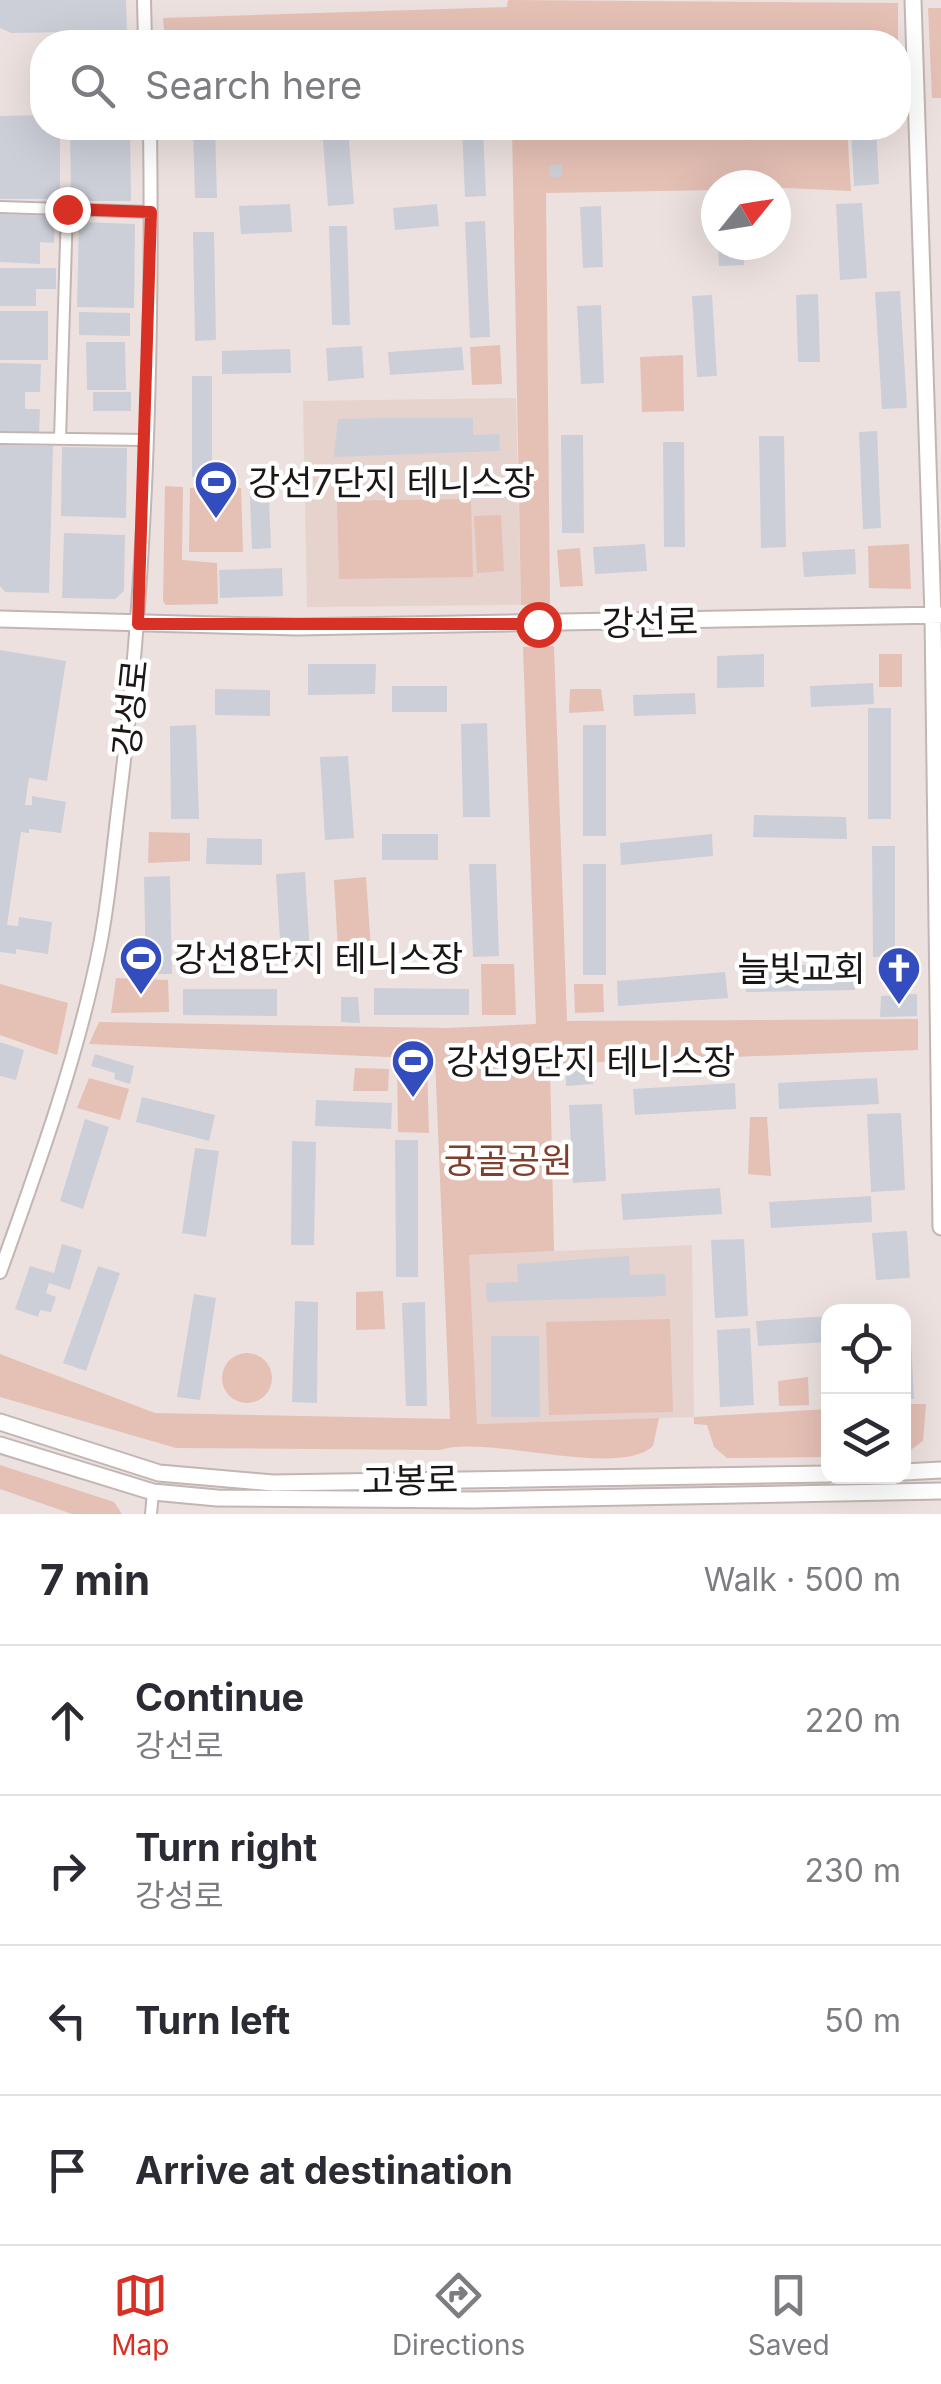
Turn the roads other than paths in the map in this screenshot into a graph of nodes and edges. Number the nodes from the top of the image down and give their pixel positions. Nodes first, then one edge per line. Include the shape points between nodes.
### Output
1 (144, 0) edge
2 (912, 0) edge
3 (145, 30) edge
4 (150, 140) edge
5 (0, 207) edge
6 (67, 209) junction
7 (151, 212) junction
8 (0, 438) edge
9 (60, 439) junction
10 (144, 440) junction
11 (937, 616) edge
12 (0, 619) edge
13 (138, 624) junction
14 (941, 1227) edge
15 (0, 1272) edge
16 (0, 1422) edge
17 (0, 1445) edge
18 (941, 1470) edge
19 (911, 1472) edge
20 (821, 1474) edge
21 (941, 1491) edge
22 (153, 1492) junction
23 (151, 1514) edge

1 - 3 street
2 - 11 main road
4 - 7 street, 강성로
5 - 6 street
6 - 7 street
6 - 9 street
7 - 10 street, 강성로
8 - 9 street
9 - 10 street
10 - 13 street, 강성로
11 - 13 main road, 강선로
11 - 14 main road
12 - 13 main road, 강선로
13 - 15 street, 강성로 via 100,944
16 - 20 main road, 고봉로 via 160,1473 255,1482
17 - 22 main road, 고봉로
18 - 19 main road
21 - 22 main road, 고봉로 via 473,1500 272,1500
22 - 23 street

